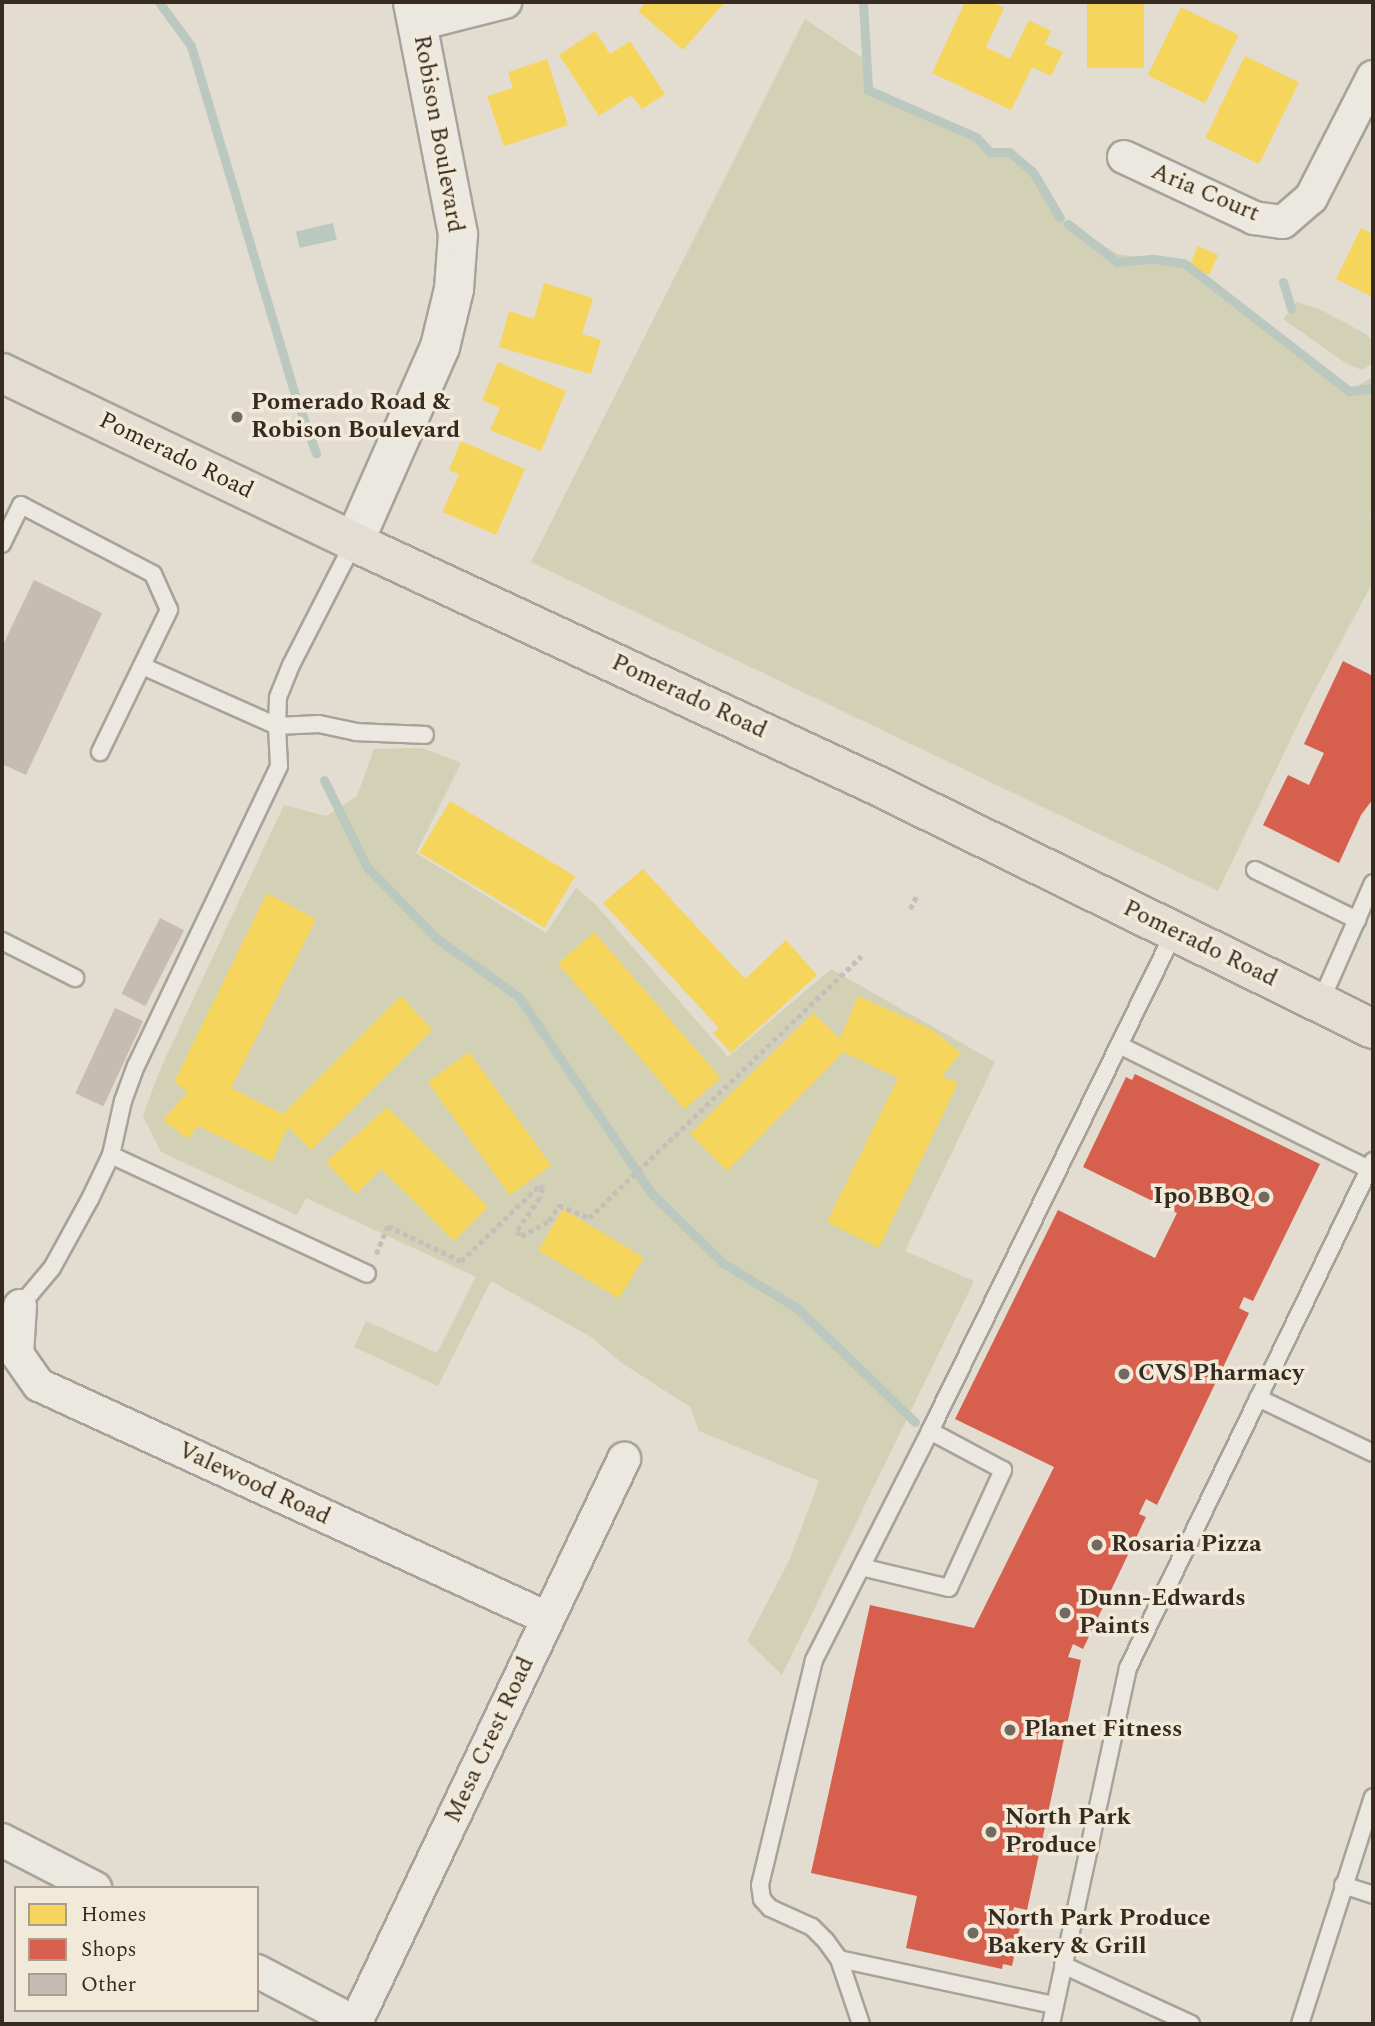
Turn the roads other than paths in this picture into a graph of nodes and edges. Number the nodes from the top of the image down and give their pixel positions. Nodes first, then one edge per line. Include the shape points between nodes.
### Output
1 (505, 2) edge
2 (416, 13) edge
3 (1373, 77) edge
4 (1124, 157) dead end
5 (2, 373) edge
6 (354, 542) junction
7 (2, 544) edge
8 (142, 666) junction
9 (277, 726) junction
10 (425, 735) dead end
11 (100, 752) dead end
12 (1255, 870) dead end
13 (1373, 883) edge
14 (1357, 920) junction
15 (1175, 931) junction
16 (2, 941) edge
17 (75, 978) dead end
18 (1320, 1003) junction
19 (1373, 1029) edge
20 (1121, 1046) junction
21 (111, 1155) junction
22 (1371, 1165) edge
23 (367, 1274) road end
24 (20, 1306) joint
25 (1258, 1398) junction
26 (930, 1431) junction
27 (1373, 1453) edge
28 (624, 1459) dead end
29 (862, 1567) junction
30 (547, 1618) junction
31 (1373, 1797) edge
32 (2, 1840) edge
33 (1343, 1885) junction
34 (92, 1886) edge
35 (1373, 1895) edge
36 (839, 1959) junction
37 (1063, 1965) junction
38 (259, 1972) edge
39 (1054, 2006) junction
40 (357, 2023) edge
41 (861, 2024) edge
42 (1051, 2024) edge
43 (1191, 2024) edge
44 (1300, 2024) edge

1 - 2 street
2 - 6 street, Robison Boulevard via 458,234 454,289 440,347
3 - 4 street, Aria Court via 1311,198 1283,222 1254,218
5 - 6 main road, Pomerado Road
6 - 9 lane via 291,665 278,698
6 - 15 main road, Pomerado Road via 889,791
7 - 8 lane via 21,505 153,574 169,610
8 - 9 lane
8 - 11 lane
9 - 10 lane via 319,724 356,732
9 - 21 lane via 279,766 136,1066
12 - 14 lane
13 - 14 lane
14 - 18 lane
15 - 18 main road, Pomerado Road
15 - 20 lane
16 - 17 lane
18 - 19 main road, Pomerado Road
20 - 22 lane
20 - 26 lane
21 - 23 lane
21 - 24 lane via 52,1268
22 - 25 lane
24 - 30 street, Valewood Road via 17,1354 39,1385
25 - 27 lane
25 - 37 lane via 1128,1668
26 - 29 lane
26 - 29 lane via 1003,1470 948,1588
28 - 30 street, Mesa Crest Road
29 - 36 lane via 814,1660 760,1885 762,1899 770,1908 811,1927
30 - 40 street, Mesa Crest Road
31 - 33 lane
32 - 34 street
33 - 35 lane
33 - 44 lane
36 - 39 lane
36 - 41 lane
37 - 39 lane
37 - 43 lane
38 - 40 street
39 - 42 lane

